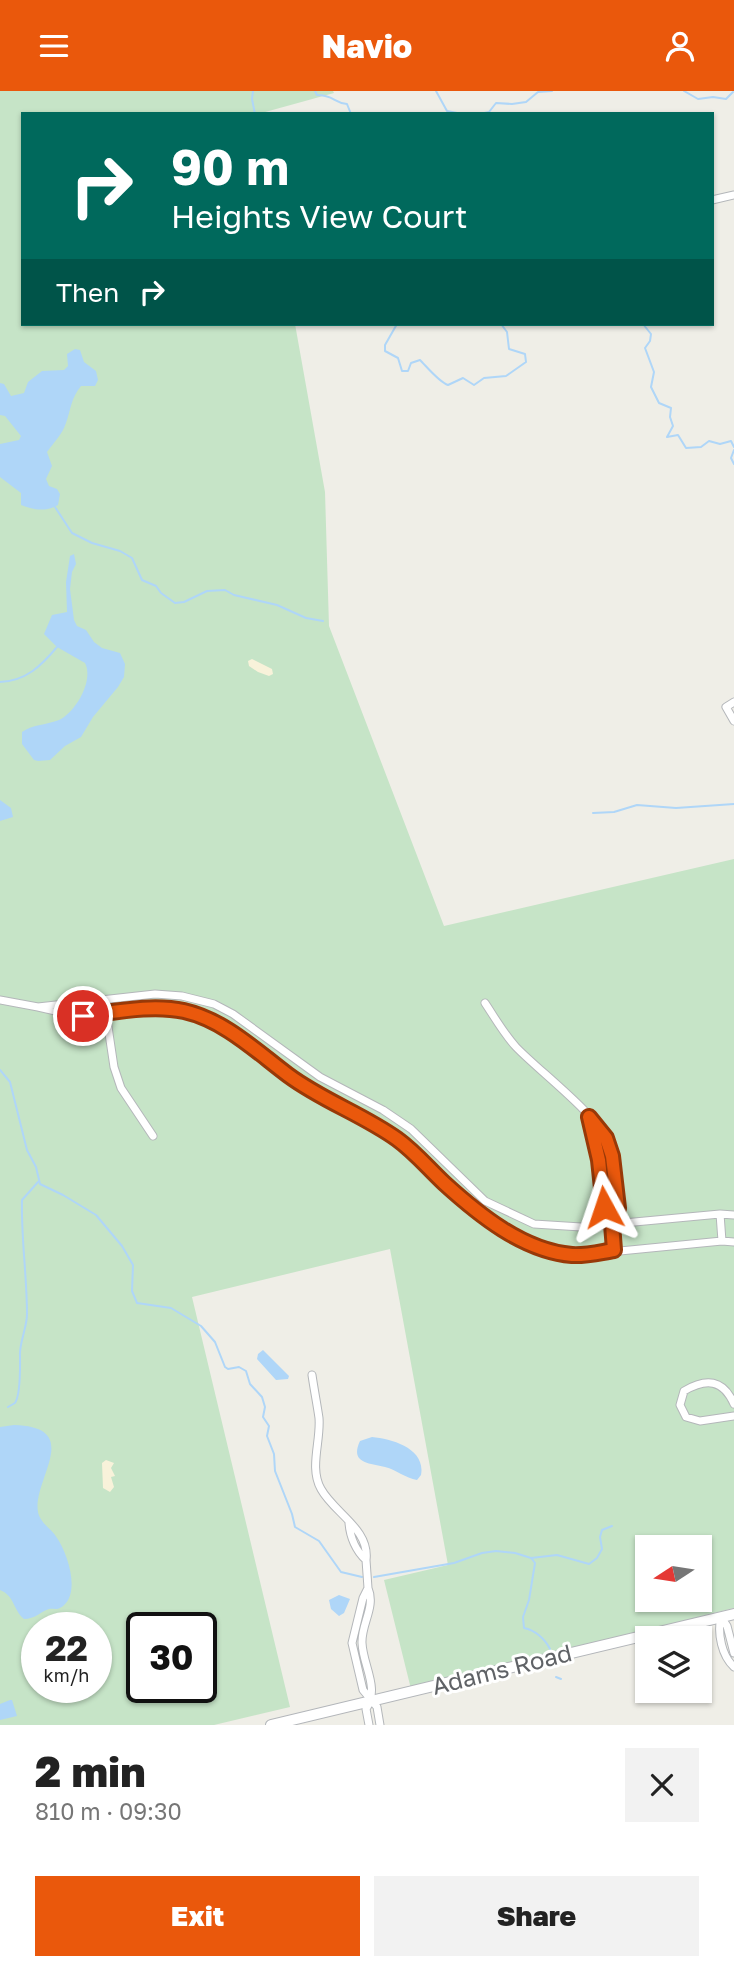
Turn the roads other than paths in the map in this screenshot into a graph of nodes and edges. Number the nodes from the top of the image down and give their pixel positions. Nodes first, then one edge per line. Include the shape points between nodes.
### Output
1 (734, 195) edge
2 (714, 199) edge
3 (734, 702) edge
4 (734, 721) edge
5 (0, 1000) edge
6 (104, 1000) junction
7 (206, 1002) junction
8 (485, 1003) dead end
9 (38, 1007) junction
10 (106, 1013) junction
11 (202, 1017) junction
12 (290, 1055) junction
13 (280, 1069) junction
14 (589, 1117) junction
15 (153, 1136) dead end
16 (419, 1137) junction
17 (411, 1149) junction
18 (720, 1214) junction
19 (734, 1215) edge
20 (518, 1218) junction
21 (612, 1224) junction
22 (512, 1233) junction
23 (722, 1241) junction
24 (734, 1242) edge
25 (614, 1250) junction
26 (312, 1375) dead end
27 (734, 1404) edge
28 (734, 1416) edge
29 (368, 1588) junction
30 (734, 1614) edge
31 (721, 1618) junction
32 (353, 1637) junction
33 (363, 1637) junction
34 (734, 1653) edge
35 (734, 1668) edge
36 (371, 1701) junction
37 (271, 1725) edge
38 (369, 1725) edge
39 (380, 1725) edge

1 - 2 street
3 - 4 street via 726,707
5 - 9 street
6 - 7 street via 164,994
6 - 9 street
6 - 10 street
7 - 11 street
7 - 12 street via 233,1014
8 - 14 street via 514,1045
9 - 10 street via 70,1016
10 - 11 street via 166,1009
10 - 15 street via 121,1088
11 - 13 street
12 - 13 street
12 - 16 street
13 - 17 street
14 - 21 street via 605,1213
14 - 21 street via 611,1150 618,1208
16 - 17 street
16 - 20 street via 485,1201
17 - 22 street via 478,1213
18 - 19 street
18 - 21 street
18 - 23 street
20 - 21 street via 556,1227
20 - 22 street
21 - 25 street
22 - 25 street via 561,1253
23 - 24 street
23 - 25 street
26 - 29 street via 319,1419 319,1486 349,1523 359,1554 366,1560
27 - 28 street via 718,1383 699,1382 684,1391 680,1405 686,1416 700,1422
29 - 32 street
29 - 33 street via 372,1598
30 - 31 main road, Adams Road
31 - 34 street
31 - 35 street via 720,1638
31 - 36 main road, Adams Road
32 - 33 street
32 - 36 street via 363,1690
33 - 36 street
36 - 37 main road, Adams Road
36 - 38 street via 366,1709
36 - 39 street via 377,1707

